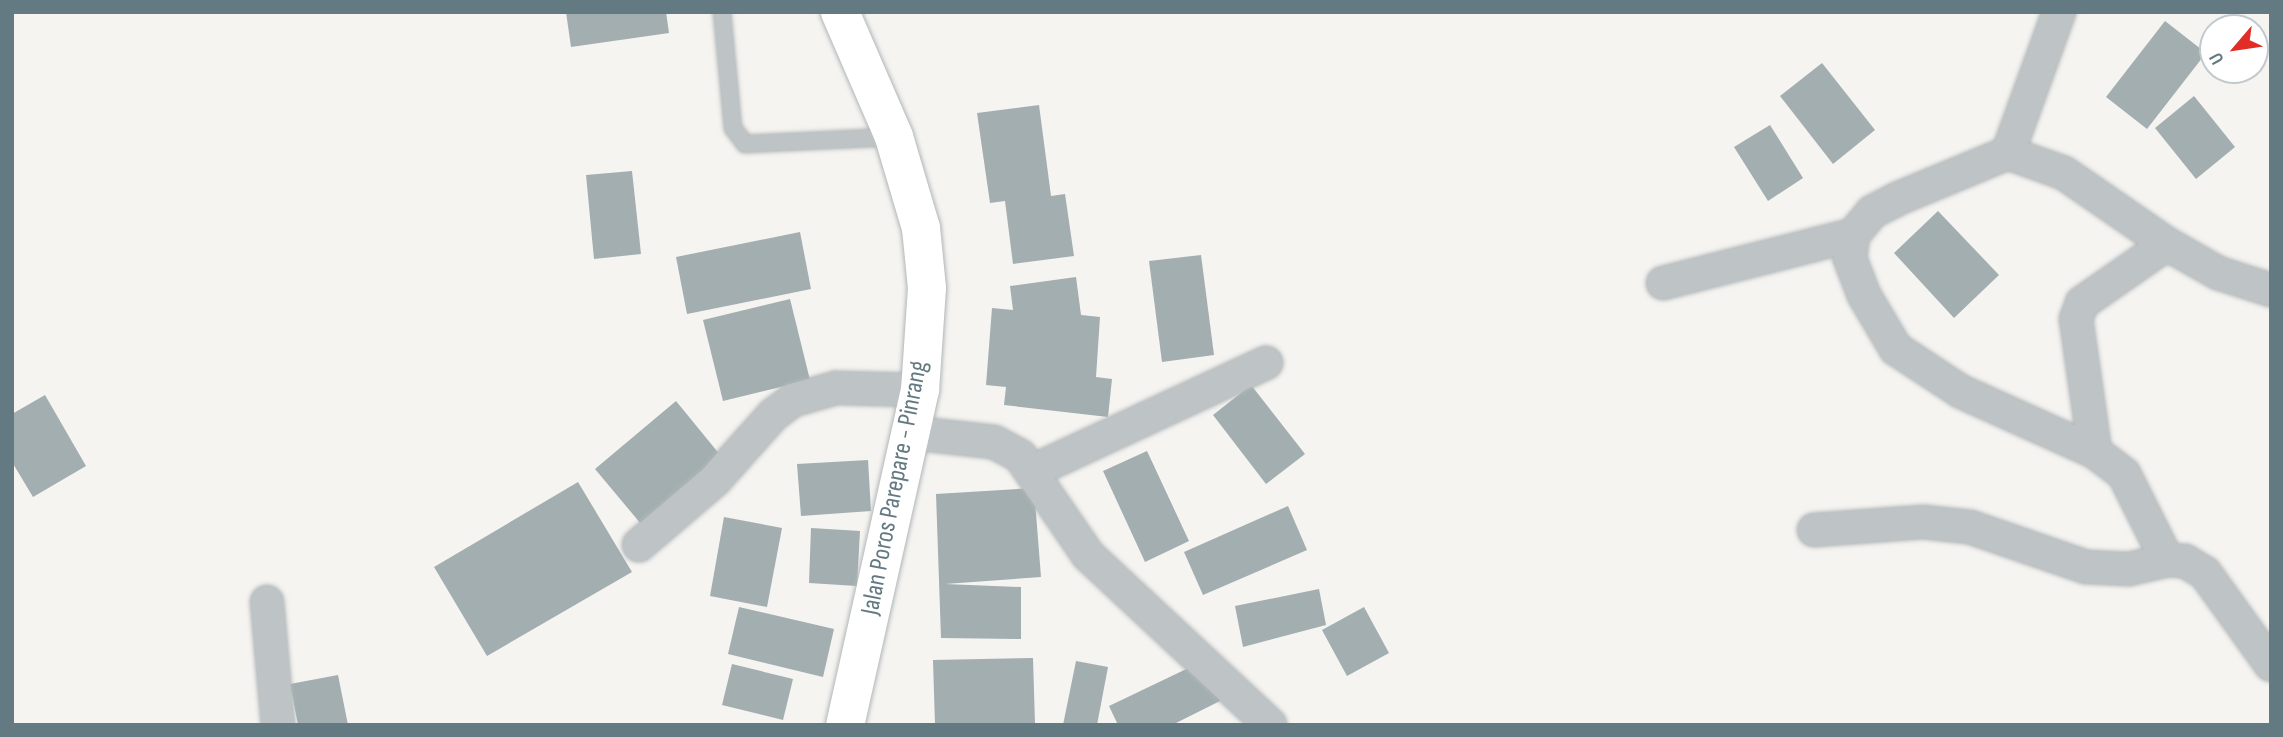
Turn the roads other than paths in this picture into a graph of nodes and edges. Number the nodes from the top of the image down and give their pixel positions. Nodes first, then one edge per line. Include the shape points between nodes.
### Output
1 (722, 12) edge
2 (841, 12) edge
3 (2059, 12) edge
4 (894, 138) junction
5 (2008, 153) junction
6 (1853, 235) junction
7 (2166, 244) junction
8 (1663, 283) dead end
9 (2271, 290) edge
10 (1266, 363) dead end
11 (920, 390) junction
12 (912, 433) junction
13 (2095, 452) junction
14 (1033, 471) junction
15 (1814, 530) dead end
16 (639, 545) dead end
17 (2167, 560) junction
18 (267, 602) dead end
19 (2271, 664) edge
20 (278, 725) edge
21 (845, 725) edge
22 (1270, 725) edge

1 - 4 lane via 733,128 745,145
2 - 4 highway, Jalan Poros Parepare - Pinrang
3 - 5 street
4 - 11 highway, Jalan Poros Parepare - Pinrang via 921,228 926,276
5 - 6 street via 1872,212
5 - 7 street via 2064,173
6 - 8 street
6 - 13 street via 1850,258 1864,295 1895,349 1960,391
7 - 9 street via 2218,273
7 - 13 street via 2082,303 2076,319
10 - 14 street
11 - 12 highway, Jalan Poros Parepare - Pinrang
11 - 16 street via 836,388 793,400 773,415 735,461
12 - 14 street via 994,442 1020,456
12 - 21 highway, Jalan Poros Parepare - Pinrang
13 - 17 street via 2124,474
14 - 22 street via 1088,555
15 - 17 street via 1923,522 1970,527 2086,567 2129,569
17 - 19 street via 2185,561 2205,573
18 - 20 street

